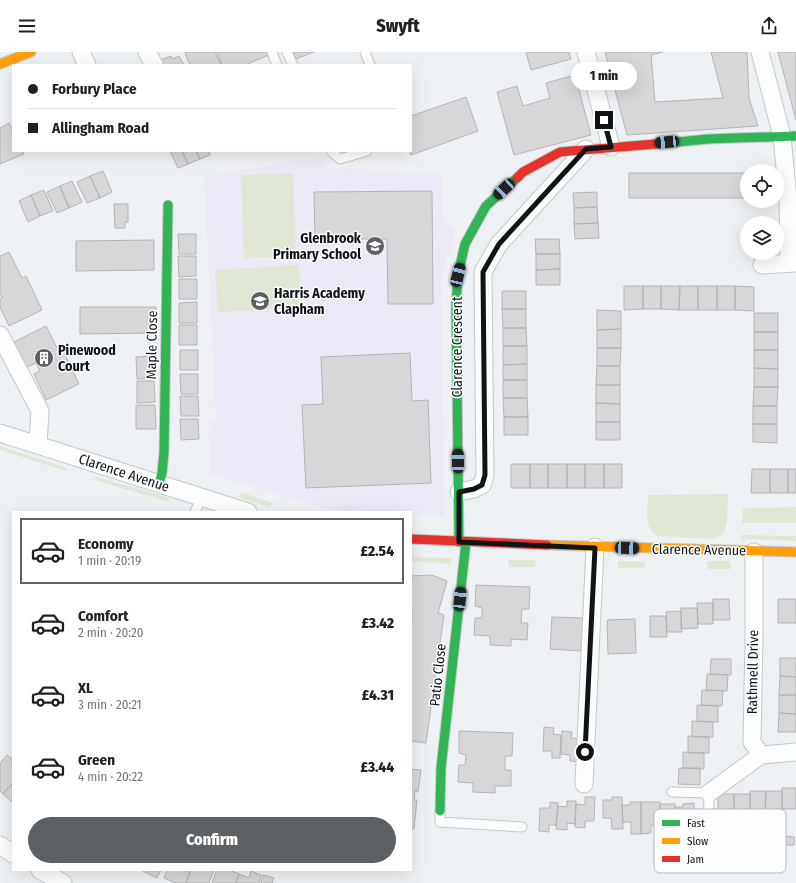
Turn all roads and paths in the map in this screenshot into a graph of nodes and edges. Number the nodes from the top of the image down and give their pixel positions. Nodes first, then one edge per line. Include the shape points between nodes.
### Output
1 (29, 52) edge
2 (81, 52) edge
3 (147, 52) edge
4 (272, 52) edge
5 (287, 52) edge
6 (365, 52) edge
7 (586, 52) edge
8 (760, 52) edge
9 (0, 64) edge
10 (87, 64) edge
11 (153, 64) edge
12 (277, 64) edge
13 (293, 64) edge
14 (370, 64) edge
15 (789, 136) edge
16 (611, 147) junction
17 (586, 149) junction
18 (333, 152) edge
19 (364, 152) edge
20 (168, 205) dead end
21 (792, 263) edge
22 (762, 265) dead end
23 (0, 335) edge
24 (0, 433) edge
25 (38, 445) junction
26 (159, 484) junction
27 (459, 492) junction
28 (198, 505) edge
29 (241, 511) edge
30 (412, 539) edge
31 (462, 542) junction
32 (595, 548) junction
33 (754, 552) junction
34 (796, 552) edge
35 (796, 752) edge
36 (761, 755) junction
37 (584, 784) dead end
38 (672, 792) dead end
39 (709, 793) junction
40 (709, 809) edge
41 (440, 811) joint
42 (522, 827) dead end
43 (0, 845) edge
44 (12, 853) edge
45 (42, 871) edge
46 (64, 883) edge

1 - 9 street
2 - 10 street
3 - 11 street
4 - 12 lane
5 - 13 lane
6 - 14 lane
7 - 16 street
8 - 15 street
15 - 16 street, Clarence Crescent via 708,139
15 - 21 street via 788,199
16 - 17 street, Clarence Crescent
17 - 27 street, Clarence Crescent via 499,244 483,272 485,475 482,485
17 - 27 street, Clarence Crescent via 560,152 523,172 486,206 465,244 458,275 456,305
18 - 19 lane via 340,159
20 - 26 street, Maple Close via 164,453
21 - 22 street
23 - 25 street via 40,411
24 - 25 street, Clarence Avenue
25 - 26 street, Clarence Avenue
26 - 28 street, Clarence Avenue
27 - 31 street, Clarence Crescent
28 - 29 street, Clarence Avenue
30 - 31 street, Clarence Avenue
31 - 32 street, Clarence Avenue
31 - 41 street, Patio Close via 441,768
32 - 33 street, Clarence Avenue
32 - 37 street
33 - 34 street, Clarence Avenue
33 - 36 street, Rathmell Drive via 752,742
35 - 36 street
36 - 39 street
38 - 39 lane
39 - 40 lane
41 - 42 lane via 440,822
43 - 44 street
45 - 46 street

